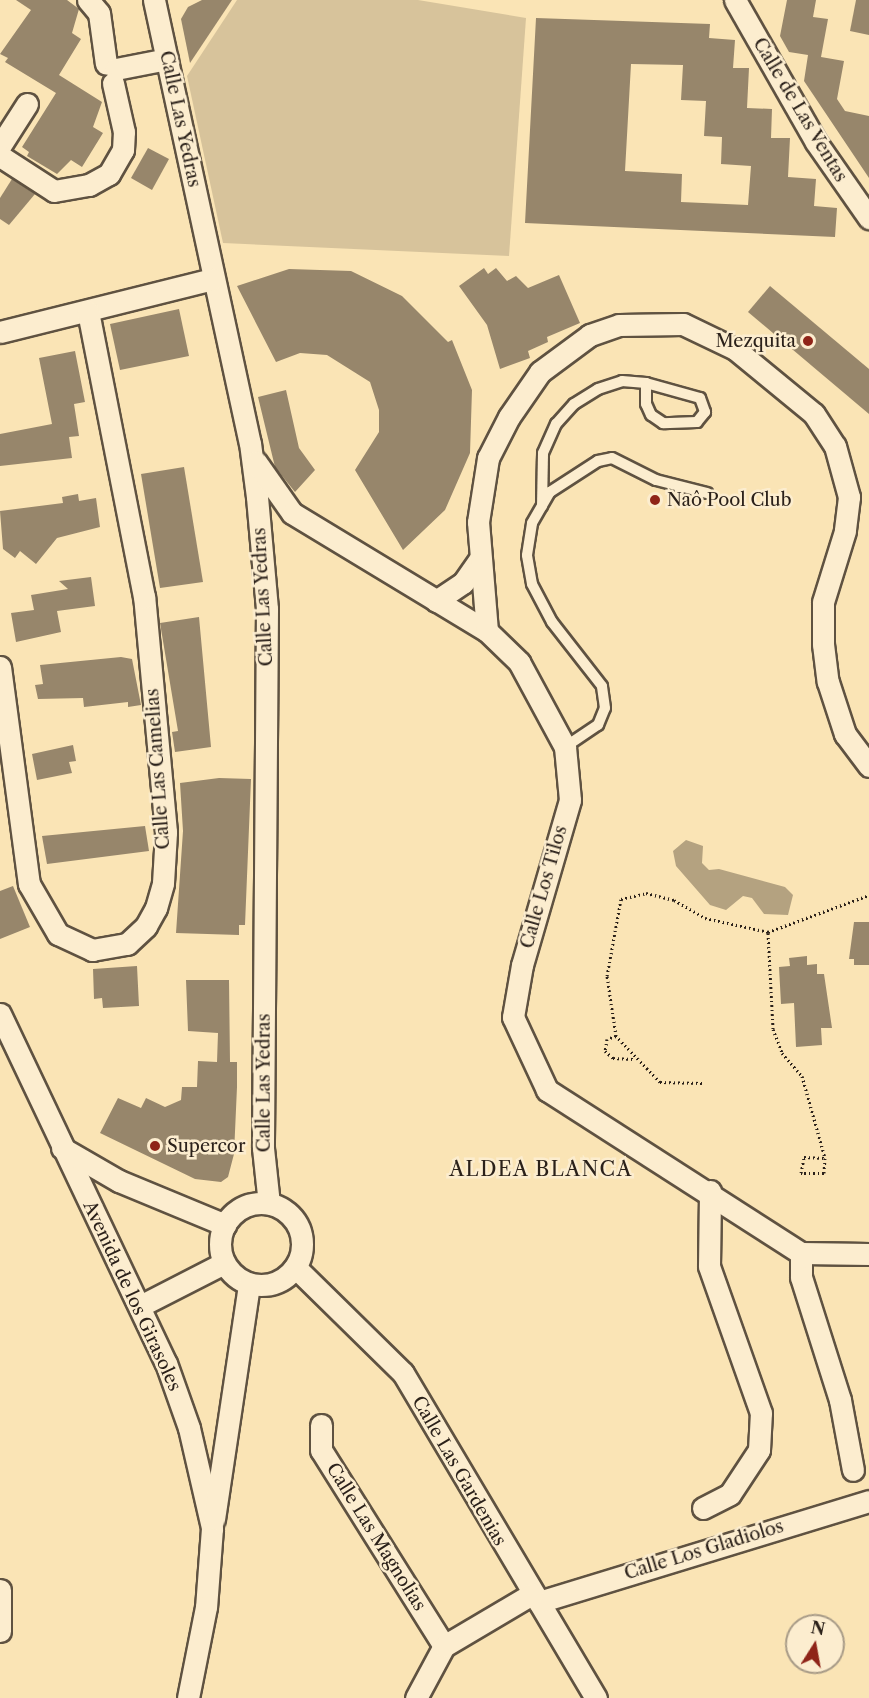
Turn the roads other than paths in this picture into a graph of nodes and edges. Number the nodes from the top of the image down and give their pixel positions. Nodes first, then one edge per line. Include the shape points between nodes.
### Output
1 (88, 0) edge
2 (154, 0) edge
3 (735, 0) edge
4 (167, 59) junction
5 (111, 72) junction
6 (27, 104) dead end
7 (0, 146) edge
8 (0, 156) edge
9 (869, 218) edge
10 (213, 279) junction
11 (88, 311) junction
12 (0, 332) edge
13 (646, 383) junction
14 (251, 454) junction
15 (707, 493) dead end
16 (542, 506) junction
17 (292, 513) junction
18 (261, 550) junction
19 (480, 560) junction
20 (436, 601) junction
21 (487, 631) junction
22 (0, 667) edge
23 (565, 747) junction
24 (869, 766) edge
25 (0, 1014) edge
26 (62, 1148) junction
27 (710, 1191) junction
28 (269, 1204) junction
29 (225, 1225) junction
30 (801, 1253) junction
31 (869, 1254) edge
32 (224, 1263) junction
33 (295, 1267) junction
34 (249, 1284) junction
35 (140, 1306) junction
36 (321, 1425) dead end
37 (853, 1470) dead end
38 (869, 1501) edge
39 (703, 1508) dead end
40 (212, 1528) junction
41 (0, 1590) edge
42 (535, 1598) junction
43 (0, 1631) edge
44 (444, 1646) junction
45 (188, 1698) edge
46 (416, 1698) edge
47 (596, 1698) edge

1 - 5 street via 99,13
2 - 4 street, Calle Las Yedras
3 - 9 street, Calle de Las Ventas via 816,142
4 - 5 street
4 - 10 street, Calle Las Yedras
5 - 8 street via 124,132 123,150 109,174 89,185 54,191
6 - 7 street
10 - 11 street
10 - 14 street, Calle Las Yedras
11 - 12 street
11 - 22 street, Calle Las Camelias via 144,597 166,832 164,883 156,908 146,926 127,944 92,950 58,934 29,884
13 - 13 lane via 646,404 651,415 663,423 697,422 705,412 700,398
13 - 16 lane via 622,381 598,390 574,404 556,424 543,453
14 - 17 street, Calle Los Tilos
14 - 18 street, Calle Las Yedras
15 - 16 lane via 656,480 612,458 598,462 550,492
16 - 23 lane via 532,522 527,555 532,584 552,622 602,686 605,708 598,725
17 - 18 street via 274,524
17 - 20 street, Calle Los Tilos
18 - 28 street, Calle Las Yedras via 267,609 263,1148
19 - 20 street via 463,584
19 - 21 street
19 - 24 street via 478,522 488,458 540,372 590,335 619,324 683,324 713,336 813,414 845,471 849,497 845,531 824,602 822,644 828,682 845,734
20 - 21 street, Calle Los Tilos
21 - 23 street, Calle Los Tilos via 519,662
23 - 27 street, Calle Los Tilos via 570,800 522,964 513,1017 548,1090
25 - 26 street, Avenida de los Girasoles
26 - 29 street via 119,1181
26 - 35 street, Avenida de los Girasoles
27 - 30 street, Calle Los Tilos
27 - 39 street via 709,1266 761,1413 759,1450 730,1494
28 - 29 street via 244,1207
28 - 33 street via 295,1222 302,1252
29 - 32 street via 221,1237
30 - 31 street
30 - 37 street via 801,1277 840,1400
32 - 34 street
32 - 35 street
33 - 34 street via 283,1279
33 - 42 street, Calle Las Gardenias via 403,1373
34 - 40 street
35 - 40 street, Avenida de los Girasoles via 189,1428
36 - 44 street, Calle Las Magnolias via 321,1450
38 - 42 street, Calle Los Gladiolos
40 - 45 street, Avenida de los Girasoles via 206,1607
41 - 43 street
42 - 44 street, Calle Los Gladiolos
42 - 47 street, Calle Las Gardenias
44 - 46 street

